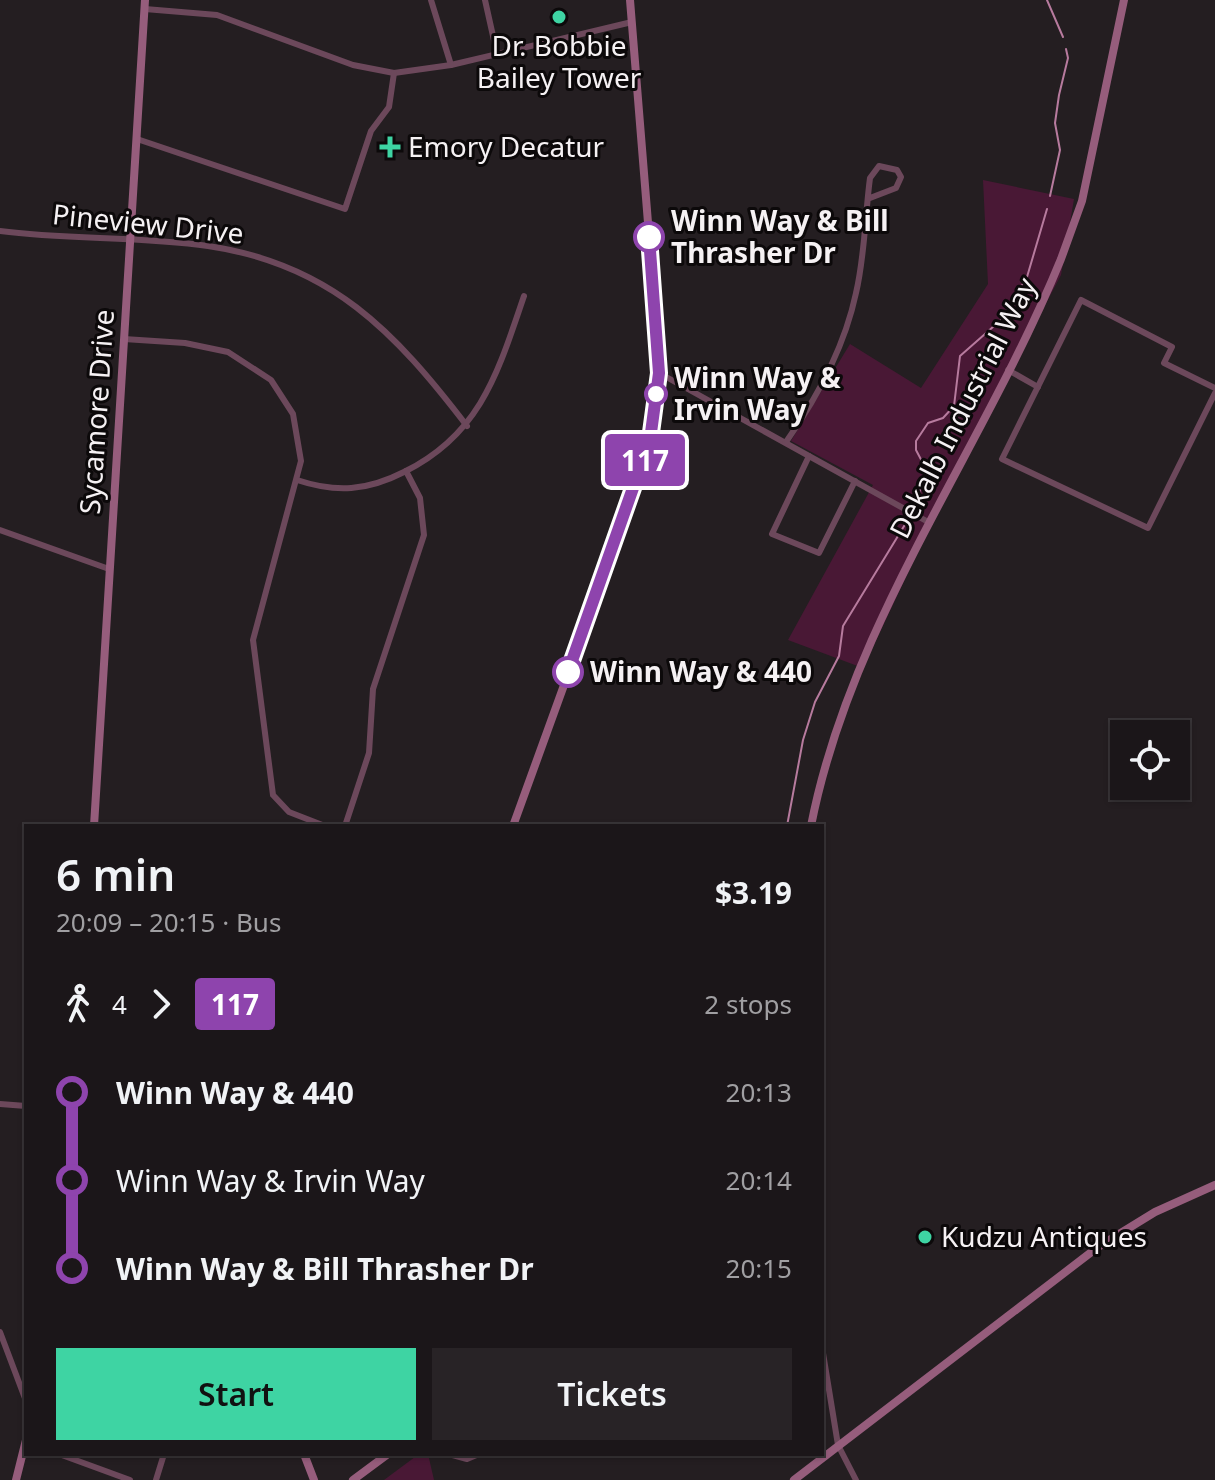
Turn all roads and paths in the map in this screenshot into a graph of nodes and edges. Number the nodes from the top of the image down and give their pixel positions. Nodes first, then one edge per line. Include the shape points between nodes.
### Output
1 (431, 0) edge
2 (485, 0) edge
3 (630, 0) edge
4 (1124, 0) edge
5 (145, 4) edge
6 (632, 22) junction
7 (497, 54) junction
8 (451, 65) junction
9 (394, 73) junction
10 (137, 139) junction
11 (870, 198) junction
12 (0, 231) edge
13 (130, 240) junction
14 (524, 296) dead end
15 (124, 339) junction
16 (1008, 370) junction
17 (659, 373) junction
18 (1038, 387) junction
19 (1215, 391) edge
20 (467, 426) junction
21 (786, 442) junction
22 (809, 456) junction
23 (406, 471) junction
24 (297, 480) junction
25 (855, 481) junction
26 (930, 523) junction
27 (0, 530) edge
28 (109, 569) junction
29 (94, 824) edge
30 (320, 824) edge
31 (346, 824) edge
32 (514, 824) edge
33 (811, 824) edge
34 (0, 1104) edge
35 (24, 1106) edge
36 (1215, 1185) edge
37 (0, 1332) edge
38 (824, 1359) edge
39 (24, 1396) edge
40 (838, 1445) junction
41 (24, 1450) edge
42 (64, 1456) edge
43 (163, 1456) edge
44 (305, 1456) edge
45 (385, 1456) edge
46 (16, 1480) edge
47 (130, 1480) edge
48 (156, 1480) edge
49 (314, 1480) edge
50 (353, 1480) edge
51 (794, 1480) edge
52 (856, 1480) edge

1 - 8 street
2 - 7 street
3 - 6 street
4 - 16 street, Dekalb Industrial Way via 1082,201
5 - 9 street via 217,15 353,65
5 - 10 street, Sycamore Drive
6 - 7 street
6 - 17 street
7 - 8 street
8 - 9 street
9 - 10 street via 389,107 371,131 345,209
10 - 13 street, Sycamore Drive
11 - 11 street via 896,188 901,177 897,170 889,165 873,170
11 - 21 street via 856,294 840,345
12 - 13 street, Pineview Drive
13 - 15 street, Sycamore Drive
13 - 20 street, Pineview Drive via 208,246 256,257 335,292 404,347
14 - 20 street via 495,378
15 - 24 street via 216,348 256,367 293,414 300,444
15 - 28 street, Sycamore Drive
16 - 18 street
16 - 26 street, Dekalb Industrial Way
17 - 21 street
17 - 32 street via 643,467
18 - 19 street via 1081,300 1172,347 1164,363
18 - 19 street via 1002,459 1148,528
20 - 23 street via 431,458
21 - 22 street
22 - 25 street
22 - 25 street via 772,534 819,553
23 - 24 street via 357,489
23 - 31 street via 420,498 424,535 373,689 369,753
24 - 30 street via 253,640 273,795 289,812
25 - 26 street
26 - 33 street, Dekalb Industrial Way via 850,693 825,761
27 - 28 street
28 - 29 street, Sycamore Drive
34 - 35 street
36 - 40 street via 1155,1212 1098,1247
37 - 39 street
38 - 40 street
40 - 51 street
40 - 52 street
41 - 46 street
42 - 47 street
43 - 48 street
44 - 49 street
45 - 50 street

